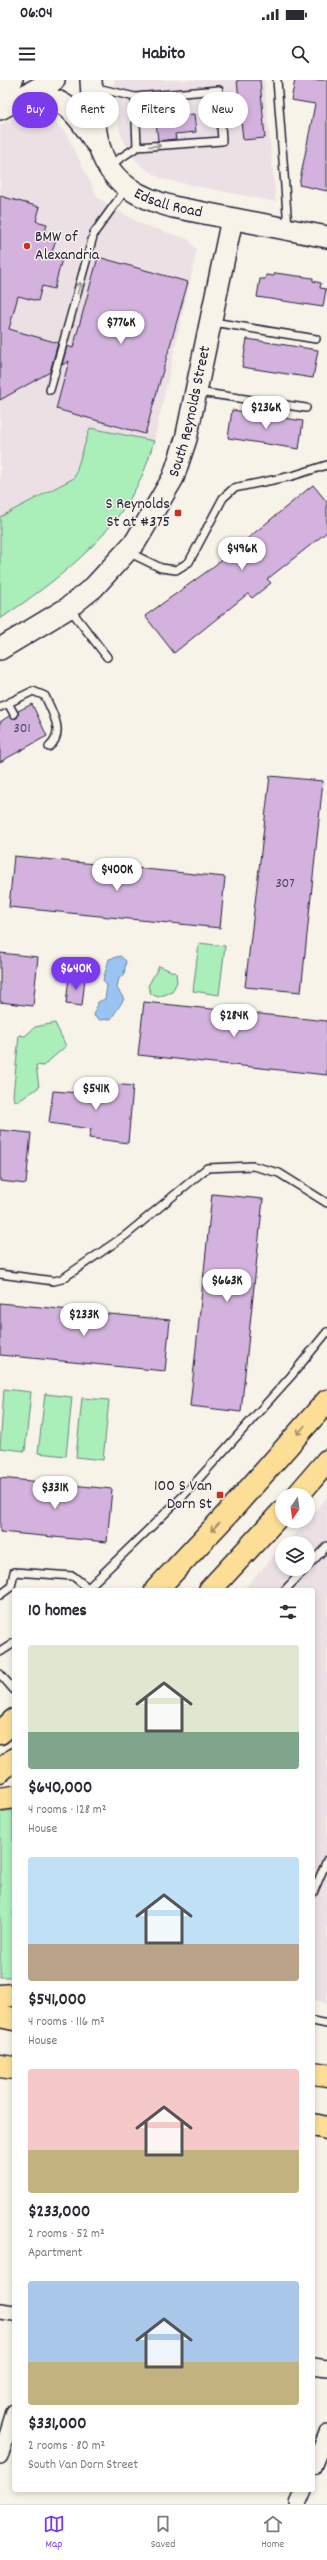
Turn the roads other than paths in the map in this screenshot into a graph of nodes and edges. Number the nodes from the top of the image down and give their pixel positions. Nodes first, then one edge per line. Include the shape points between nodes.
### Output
1 (54, 80) edge
2 (277, 80) edge
3 (91, 83) edge
4 (0, 87) edge
5 (190, 92) edge
6 (127, 94) edge
7 (10, 96) edge
8 (136, 128) edge
9 (137, 147) junction
10 (104, 157) junction
11 (127, 188) junction
12 (232, 219) junction
13 (288, 230) junction
14 (327, 237) edge
15 (211, 322) junction
16 (316, 339) dead end
17 (50, 390) dead end
18 (196, 391) junction
19 (306, 408) dead end
20 (327, 464) edge
21 (127, 551) junction
22 (68, 608) junction
23 (0, 649) edge
24 (107, 657) dead end
25 (8, 703) junction
26 (0, 707) edge
27 (14, 714) dead end
28 (49, 746) dead end
29 (327, 1203) edge
30 (0, 1274) edge
31 (327, 1332) edge
32 (327, 1400) edge
33 (327, 1461) edge
34 (304, 1488) edge
35 (275, 1520) edge
36 (327, 1546) edge
37 (315, 1559) edge
38 (298, 1576) edge
39 (86, 1588) edge
40 (88, 1588) edge
41 (158, 1588) edge
42 (212, 1588) edge
43 (287, 1588) edge
44 (0, 1595) edge
45 (12, 1644) edge
46 (0, 1652) edge
47 (0, 1674) edge
48 (12, 1688) edge
49 (12, 1761) edge
50 (0, 1771) edge
51 (12, 1797) edge
52 (0, 1799) edge
53 (327, 1860) edge
54 (315, 1888) edge
55 (0, 1996) edge
56 (12, 1996) edge
57 (0, 2016) edge
58 (12, 2019) edge
59 (315, 2021) edge
60 (327, 2024) edge
61 (315, 2073) edge
62 (327, 2076) edge
63 (315, 2125) edge
64 (327, 2128) edge
65 (0, 2311) edge
66 (12, 2313) edge
67 (315, 2366) edge
68 (327, 2368) edge
69 (12, 2418) edge
70 (327, 2433) edge
71 (0, 2457) edge
72 (315, 2462) edge
73 (303, 2492) edge
74 (298, 2504) edge

1 - 7 street
2 - 13 lane
3 - 6 lane
3 - 10 street, Edsall Road via 95,136
4 - 7 street
9 -> 5 lane via 222,141 219,90
7 - 10 street via 37,96 58,101 75,113
8 - 9 lane
9 - 10 lane
10 - 11 street, Edsall Road
11 - 12 street, Edsall Road via 153,202
17 -> 11 lane via 94,233
12 - 13 street, Edsall Road
12 - 15 street, South Reynolds Street
13 - 14 street, Edsall Road
15 - 16 lane
15 - 18 street, South Reynolds Street
18 - 19 lane
18 - 21 street, South Reynolds Street via 186,439 173,478 150,520
20 - 21 lane via 292,476 234,488 223,498 189,562 176,570 161,568
21 - 22 street, South Reynolds Street via 94,587
22 - 23 street, South Reynolds Street
22 - 24 lane
25 - 26 lane
25 - 27 lane
25 - 28 lane via 33,691 45,696 57,723 58,733
29 - 30 lane via 278,1173 253,1166 207,1168 126,1235 62,1279 54,1281
31 - 40 lane via 186,1494
32 -> 41 main road via 231,1510
33 - 34 main road
35 - 42 main road
36 - 37 lane
38 - 43 lane
39 - 44 lane via 73,1576 14,1572 11,1587
45 - 46 lane
47 - 48 lane
49 - 50 main road
51 - 52 main road
53 - 54 lane
55 - 56 main road
57 - 58 main road
59 - 60 lane
61 - 62 main road
63 - 64 main road
65 - 66 street
67 - 68 street
69 - 71 street
70 - 72 street
73 - 74 street

